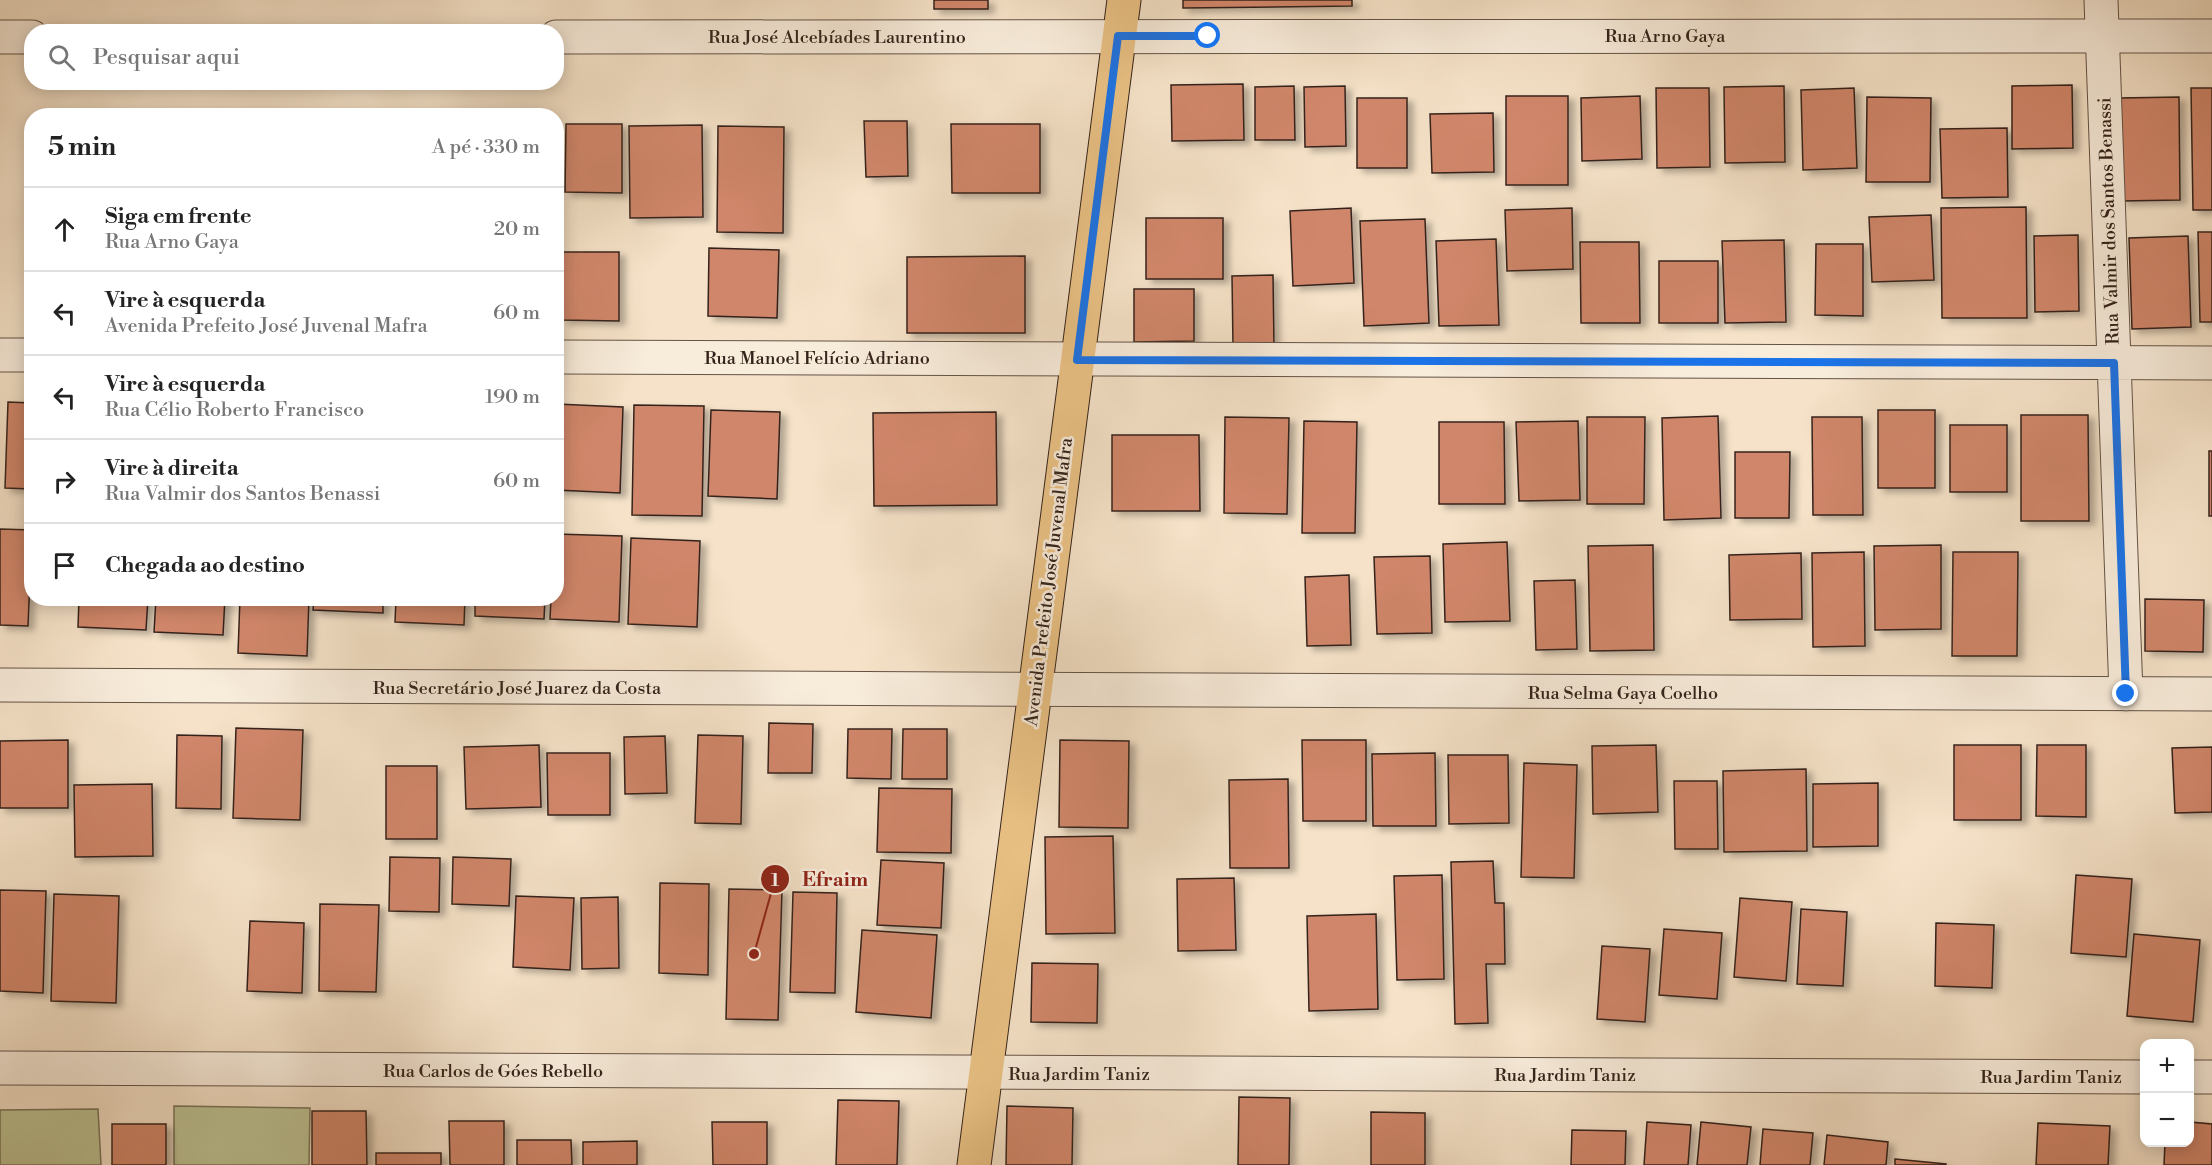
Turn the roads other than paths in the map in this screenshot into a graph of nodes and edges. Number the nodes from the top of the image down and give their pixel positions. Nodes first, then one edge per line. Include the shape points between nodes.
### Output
1 (1124, 0) edge
2 (2101, 0) edge
3 (0, 36) edge
4 (24, 36) edge
5 (564, 36) edge
6 (1118, 36) junction
7 (2103, 36) junction
8 (2212, 36) edge
9 (0, 355) edge
10 (24, 355) edge
11 (564, 357) edge
12 (1077, 360) junction
13 (2114, 363) junction
14 (2212, 363) edge
15 (0, 685) edge
16 (1035, 690) junction
17 (2126, 694) junction
18 (2212, 694) edge
19 (0, 1068) edge
20 (986, 1074) junction
21 (2140, 1077) edge
22 (2194, 1077) edge
23 (2212, 1077) edge
24 (974, 1165) edge

1 - 6 main road, Avenida Prefeito José Juvenal Mafra
2 - 7 street, Rua Valmir dos Santos Benassi
3 - 4 street
5 - 6 street, Rua José Alcebíades Laurentino
6 - 7 street, Rua Arno Gaya
6 - 12 main road, Avenida Prefeito José Juvenal Mafra
7 - 8 street, Rua Arno Gaya
7 - 13 street, Rua Valmir dos Santos Benassi
9 - 10 street
11 - 12 street, Rua Manoel Felício Adriano
12 - 13 street, Rua Manoel Felício Adriano
12 - 16 main road, Avenida Prefeito José Juvenal Mafra
13 - 14 street, Rua Manoel Felício Adriano
13 - 17 street, Rua Valmir dos Santos Benassi
15 - 16 street, Rua Secretário José Juarez da Costa
16 - 17 street, Rua Selma Gaya Coelho
16 - 20 main road, Avenida Prefeito José Juvenal Mafra
17 - 18 street, Rua Selma Gaya Coelho
19 - 20 street, Rua Carlos de Góes Rebello
20 - 21 street, Rua Jardim Taniz
20 - 24 main road, Avenida Prefeito José Juvenal Mafra
22 - 23 street

